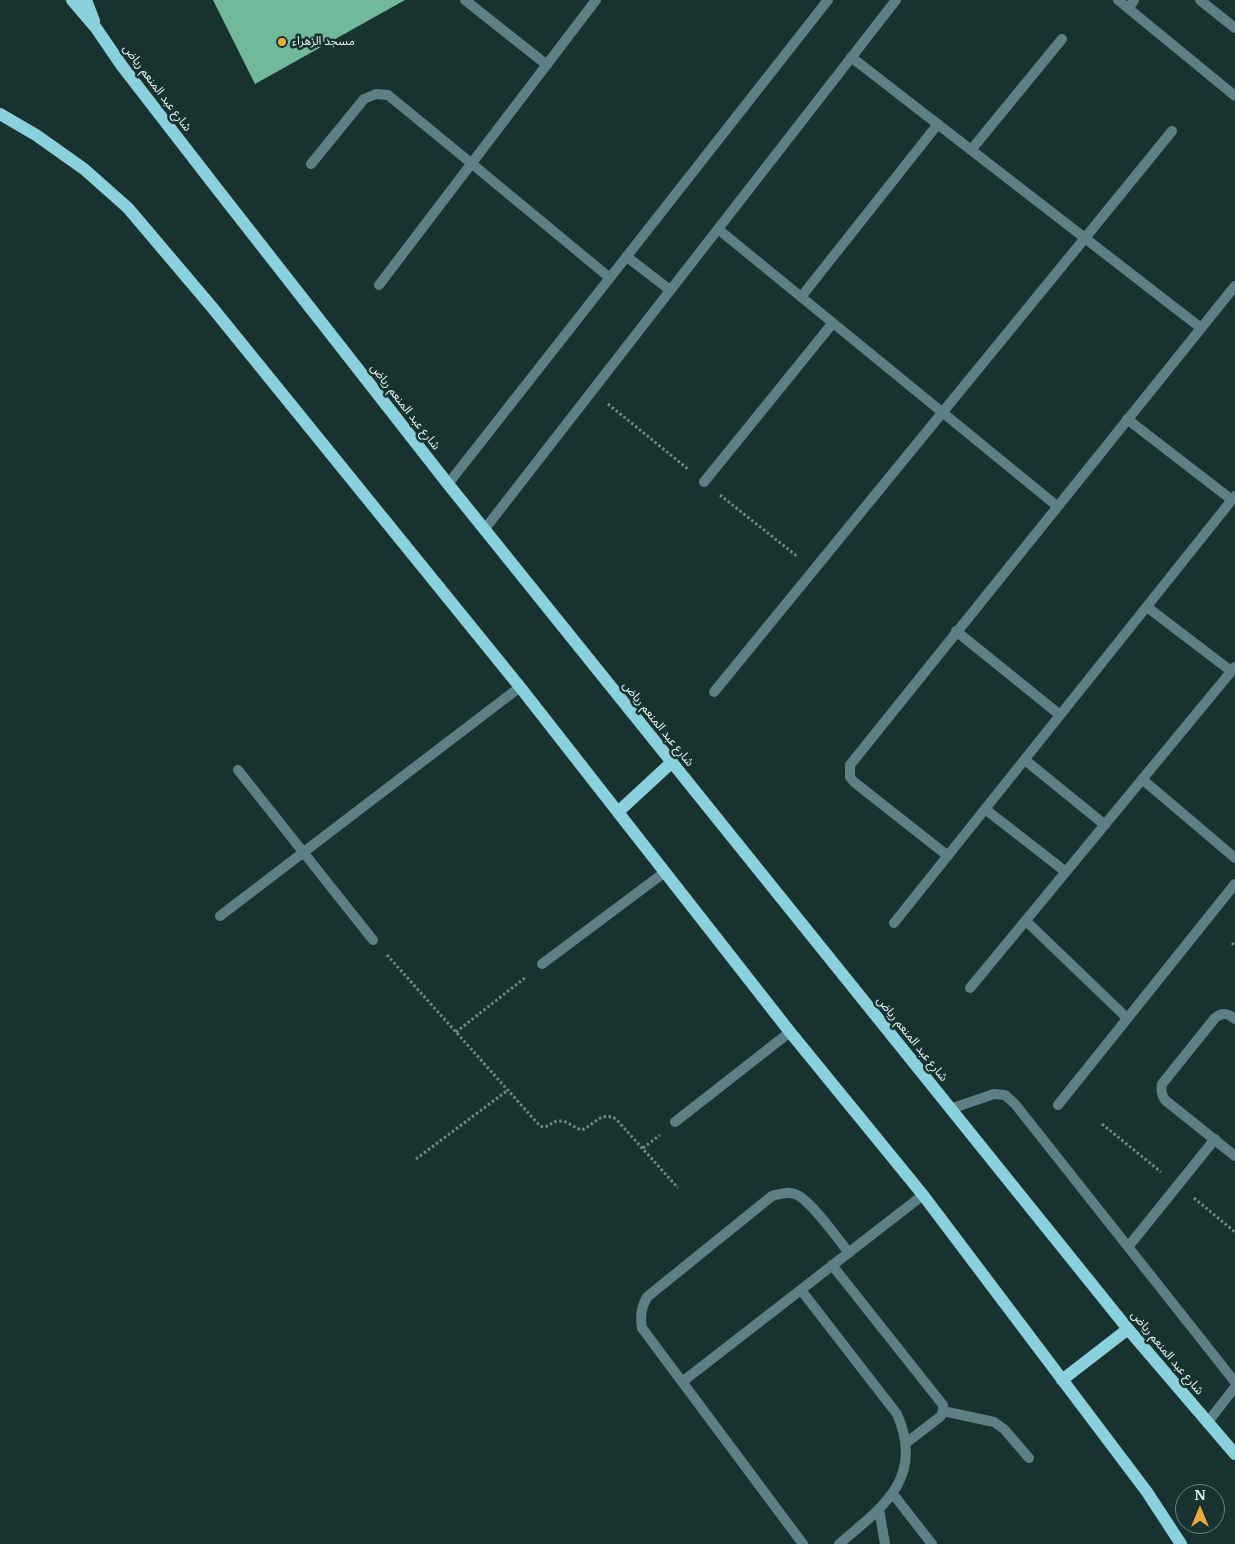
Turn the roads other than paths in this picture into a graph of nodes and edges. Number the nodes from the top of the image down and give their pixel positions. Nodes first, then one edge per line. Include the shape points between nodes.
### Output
1 (72, 0) edge
2 (86, 0) edge
3 (465, 0) edge
4 (596, 0) edge
5 (828, 0) edge
6 (896, 0) edge
7 (1118, 0) edge
8 (1200, 0) edge
9 (1132, 4) edge
10 (96, 28) junction
11 (1235, 28) edge
12 (1062, 39) dead end
13 (851, 57) junction
14 (546, 65) junction
15 (1235, 96) edge
16 (0, 114) edge
17 (0, 124) edge
18 (938, 124) junction
19 (1172, 131) dead end
20 (36, 135) junction
21 (971, 150) junction
22 (311, 164) dead end
23 (471, 164) junction
24 (718, 229) junction
25 (1085, 238) junction
26 (627, 257) junction
27 (610, 278) junction
28 (379, 285) dead end
29 (1235, 286) edge
30 (670, 290) junction
31 (801, 297) junction
32 (832, 324) junction
33 (1201, 328) junction
34 (942, 412) junction
35 (1127, 419) junction
36 (704, 482) dead end
37 (448, 484) junction
38 (1233, 498) edge
39 (1057, 506) junction
40 (484, 530) junction
41 (1147, 607) junction
42 (956, 631) junction
43 (1233, 669) edge
44 (520, 688) junction
45 (714, 692) dead end
46 (1060, 715) junction
47 (1025, 760) junction
48 (671, 763) junction
49 (238, 770) dead end
50 (1142, 779) junction
51 (985, 809) junction
52 (618, 812) junction
53 (1105, 825) junction
54 (303, 852) junction
55 (948, 856) junction
56 (1235, 858) edge
57 (665, 872) junction
58 (1066, 872) junction
59 (1235, 884) edge
60 (220, 916) dead end
61 (1026, 921) junction
62 (894, 923) dead end
63 (373, 940) road end
64 (542, 964) road end
65 (970, 988) dead end
66 (1127, 1018) junction
67 (1235, 1019) edge
68 (790, 1032) junction
69 (1058, 1104) dead end
70 (950, 1109) junction
71 (675, 1122) dead end
72 (1214, 1139) junction
73 (1235, 1156) edge
74 (923, 1195) junction
75 (1128, 1247) junction
76 (849, 1253) junction
77 (832, 1265) junction
78 (801, 1290) junction
79 (1128, 1329) junction
80 (1062, 1380) junction
81 (682, 1382) junction
82 (1235, 1382) edge
83 (1235, 1387) edge
84 (943, 1411) junction
85 (1207, 1423) junction
86 (906, 1443) junction
87 (1235, 1454) edge
88 (1029, 1458) dead end
89 (893, 1494) junction
90 (879, 1509) junction
91 (803, 1544) edge
92 (839, 1544) edge
93 (886, 1544) edge
94 (932, 1544) edge
95 (1181, 1544) edge

1 - 10 main road, شارع عبد المنعم رياض
2 - 10 main road
3 - 14 street
4 - 14 street
5 - 26 street
6 - 13 street
7 - 9 street
8 - 11 street
9 - 15 street
10 - 37 main road, شارع عبد المنعم رياض via 122,66
12 - 21 street
13 - 18 street
13 - 24 street
14 - 23 street
16 - 20 main road
17 - 20 main road
18 - 21 street
18 - 31 street
19 - 25 street
20 - 44 main road via 84,168 128,208 218,313
21 - 25 street
22 - 23 street via 364,100 376,94 388,95
23 - 27 street
23 - 28 street
24 - 30 street
24 - 31 street
25 - 33 street
25 - 34 street
26 - 27 street
26 - 30 street
27 - 37 street
29 - 33 street
30 - 40 street
31 - 32 street
32 - 34 street
32 - 36 street
33 - 35 street
34 - 39 street
34 - 45 street
35 - 38 street
35 - 39 street
37 - 40 main road, شارع عبد المنعم رياض
38 - 41 street
39 - 42 street
40 - 48 main road, شارع عبد المنعم رياض
41 - 43 street
41 - 46 street
42 - 46 street
42 - 55 street via 852,760 849,771 854,782
43 - 50 street
44 - 52 main road
44 - 54 street
46 - 47 street
47 - 51 street
47 - 53 street
48 - 52 main road
48 - 70 main road, شارع عبد المنعم رياض
49 - 54 street
50 - 53 street
50 - 56 street
51 - 55 street
51 - 58 street
52 - 57 main road
53 - 58 street
54 - 60 street
54 - 63 street
55 - 62 street
57 - 64 street
57 - 68 main road
58 - 61 street
59 - 66 street
61 - 65 street
61 - 66 street
66 - 69 street
67 - 72 street via 1226,1014 1215,1018 1161,1089 1165,1100
68 - 71 street
68 - 74 main road
70 - 75 street via 994,1094 1005,1095
70 - 79 main road, شارع عبد المنعم رياض
72 - 73 street
72 - 75 street
74 - 76 street
74 - 80 main road
75 - 82 street
76 - 77 street
76 - 81 street via 806,1200 783,1192 772,1196 647,1297 642,1306 642,1328
77 - 78 street
77 - 84 street via 940,1400
78 - 81 street
78 - 86 street via 897,1414
79 - 80 main road
79 - 85 main road, شارع عبد المنعم رياض
80 - 95 main road via 1147,1492
81 - 91 street
83 - 85 street
84 - 86 street
84 - 88 street via 994,1422
85 - 87 main road, شارع عبد المنعم رياض
86 - 89 street via 903,1472
89 - 90 street
89 - 94 street
90 - 92 street
90 - 93 street

